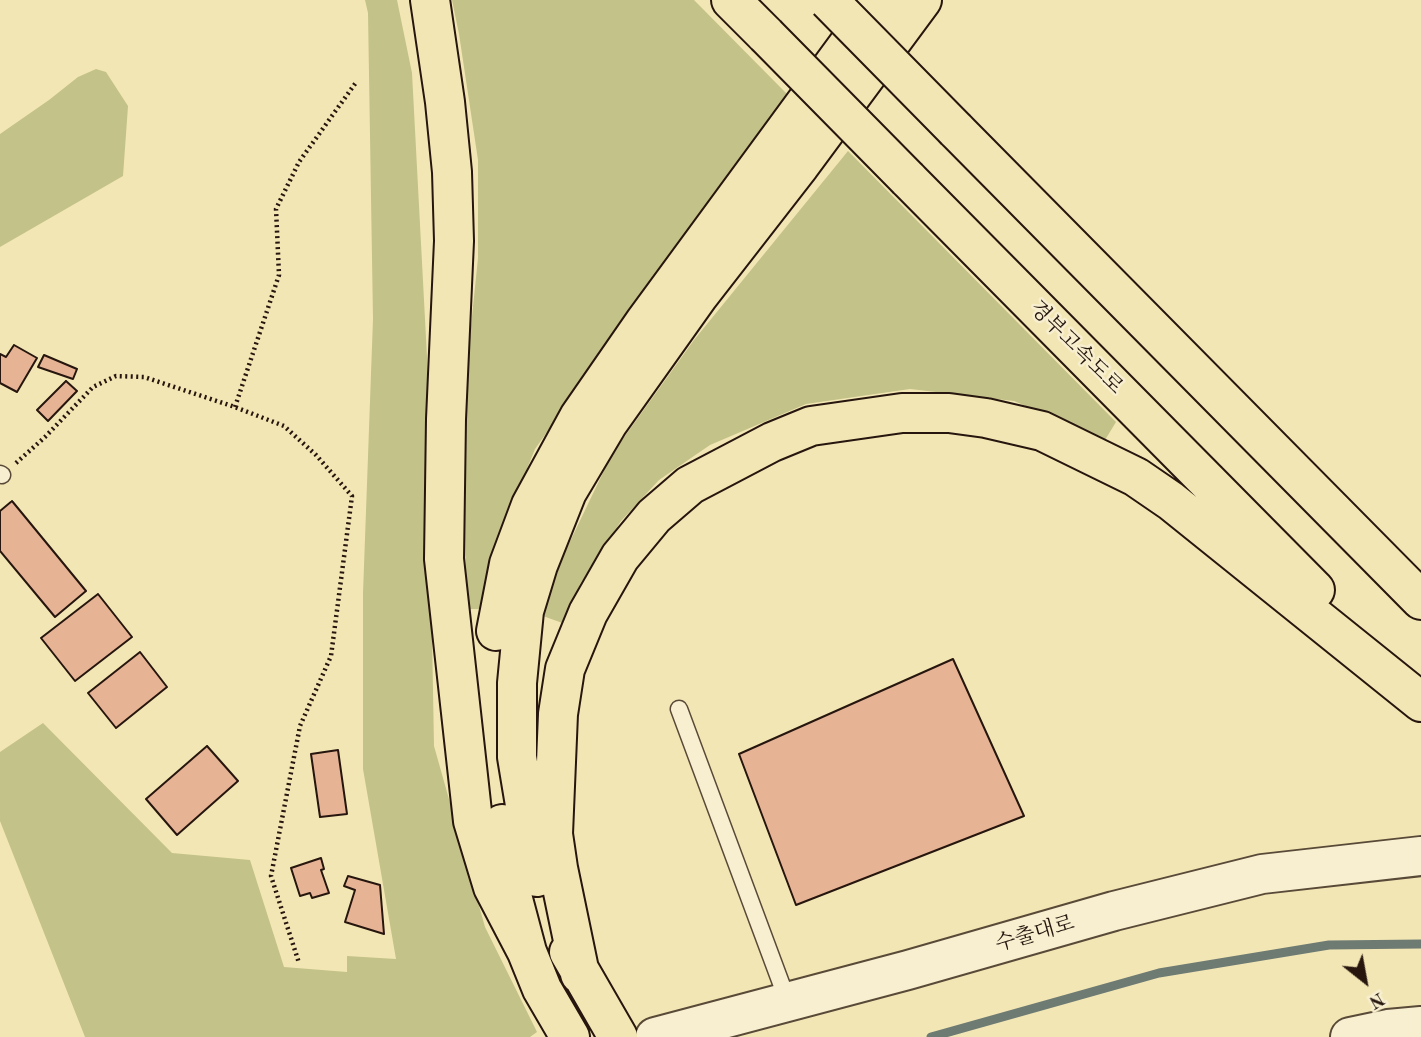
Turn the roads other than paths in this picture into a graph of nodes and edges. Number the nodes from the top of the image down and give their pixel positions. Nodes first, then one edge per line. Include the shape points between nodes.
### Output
1 (430, 0) edge
2 (731, 0) edge
3 (828, 0) edge
4 (881, 0) edge
5 (922, 0) edge
6 (1421, 600) edge
7 (1421, 699) edge
8 (679, 709) dead end
9 (1421, 856) edge
10 (527, 952) junction
11 (580, 974) junction
12 (788, 1002) junction
13 (1421, 1026) edge
14 (570, 1037) edge
15 (618, 1037) edge
16 (655, 1037) edge
17 (1350, 1037) edge

1 - 10 highway via 445,102 453,228 444,559 473,821 493,887
2 - 7 highway, 경부고속도로, bridge
3 - 6 highway, bridge
4 - 10 highway via 579,417 531,505 509,564 493,671 498,780 510,888
5 - 11 highway via 608,423 567,492 538,565 524,611 517,683 517,757 534,866 550,915
7 - 11 highway via 1171,501 1136,477 1042,432 949,413 902,412 811,426 690,485 654,516 620,557 588,613 565,669 558,714 553,834
8 - 12 lane
9 - 12 street, 수출대로 via 1262,874
10 - 14 highway
11 - 15 highway
12 - 16 street, 수출대로
13 - 17 street

